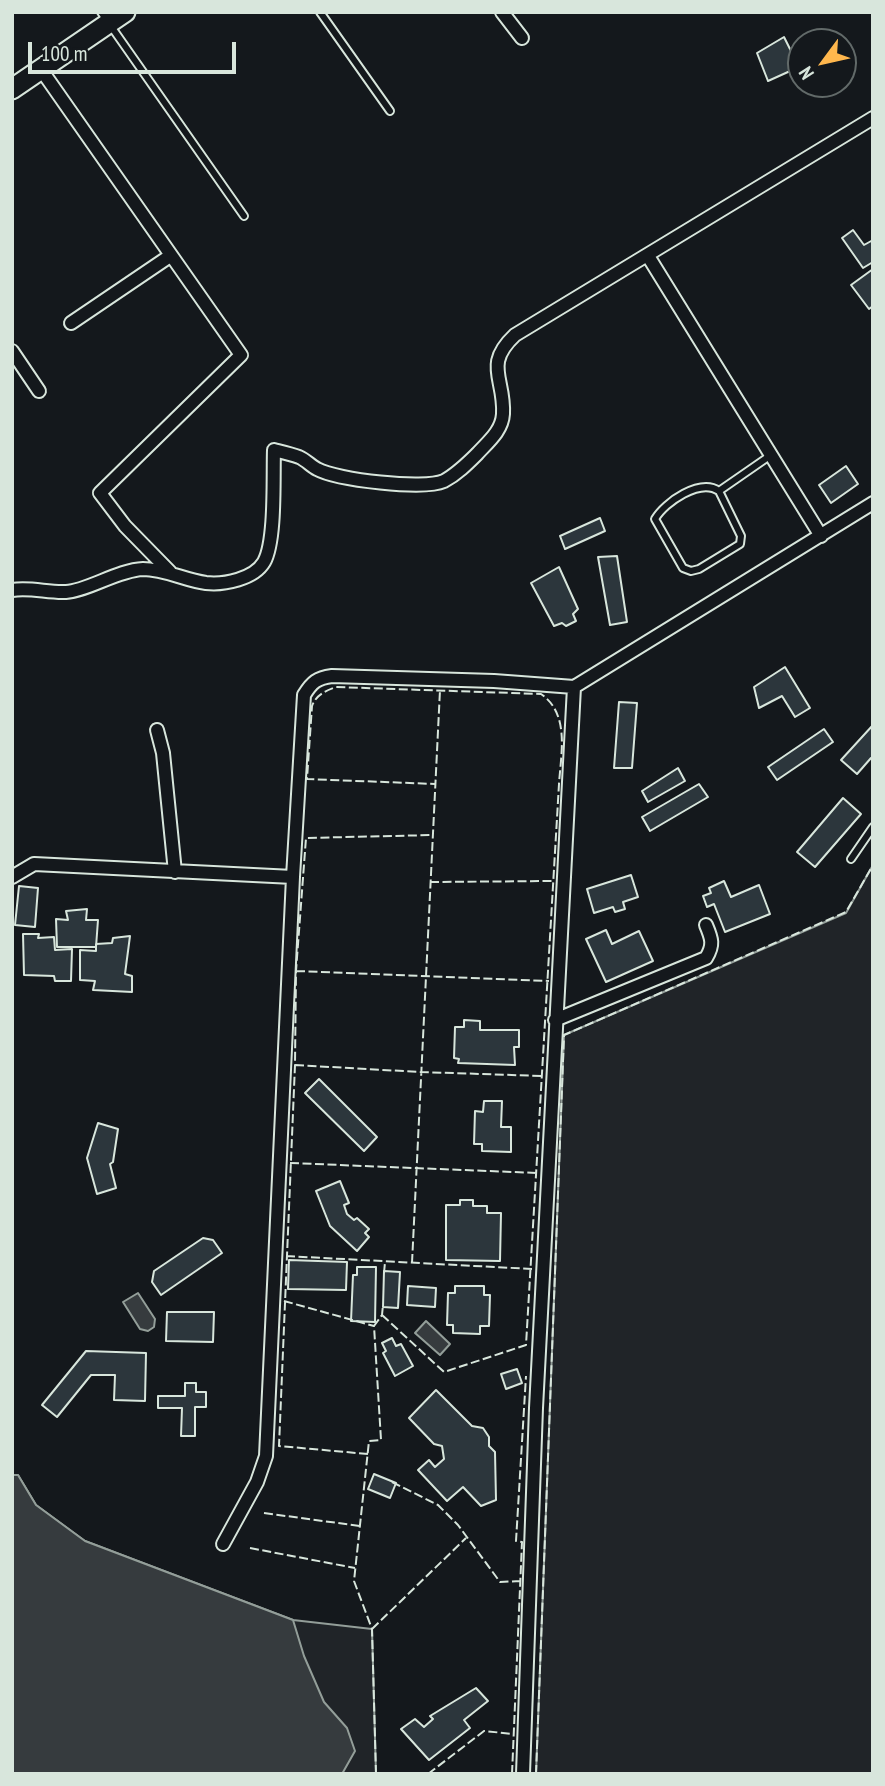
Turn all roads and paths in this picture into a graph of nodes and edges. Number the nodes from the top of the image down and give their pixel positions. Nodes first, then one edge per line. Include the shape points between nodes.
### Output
1 (320, 12) edge
2 (502, 12) edge
3 (112, 16) edge
4 (522, 38) dead end
5 (40, 68) junction
6 (12, 89) edge
7 (390, 111) dead end
8 (873, 118) edge
9 (244, 216) dead end
10 (170, 256) junction
11 (648, 256) junction
12 (71, 323) dead end
13 (12, 351) edge
14 (39, 391) dead end
15 (771, 455) junction
16 (719, 491) junction
17 (873, 503) edge
18 (821, 536) junction
19 (170, 572) junction
20 (12, 590) edge
21 (574, 687) junction
22 (157, 730) dead end
23 (873, 827) edge
24 (851, 859) dead end
25 (175, 872) junction
26 (12, 877) edge
27 (293, 877) junction
28 (706, 925) dead end
29 (555, 1020) junction
30 (223, 1544) dead end
31 (523, 1774) edge

1 - 7 lane
2 - 4 street
3 - 5 main road
3 - 9 lane
5 - 6 main road
5 - 10 street
8 - 11 street
10 - 12 street
10 - 19 street via 241,355 100,493
11 - 15 street
11 - 19 street via 515,335 501,348 496,368 502,389 501,424 462,469 443,482 421,486 348,477 317,470 302,458 274,450 270,546 263,564 251,574 206,583
13 - 14 street
15 - 16 lane
15 - 18 street
16 - 16 lane via 698,487 661,509 655,519 682,568 698,569 740,544 741,536
17 - 18 street
18 - 21 street
19 - 20 street via 141,569 67,593
21 - 27 street via 480,680 319,678 304,695
21 - 29 street
22 - 25 street
23 - 24 lane
25 - 26 street via 34,864
25 - 27 street
27 - 30 street via 266,1456
28 - 29 street via 713,942 706,958
29 - 31 street

